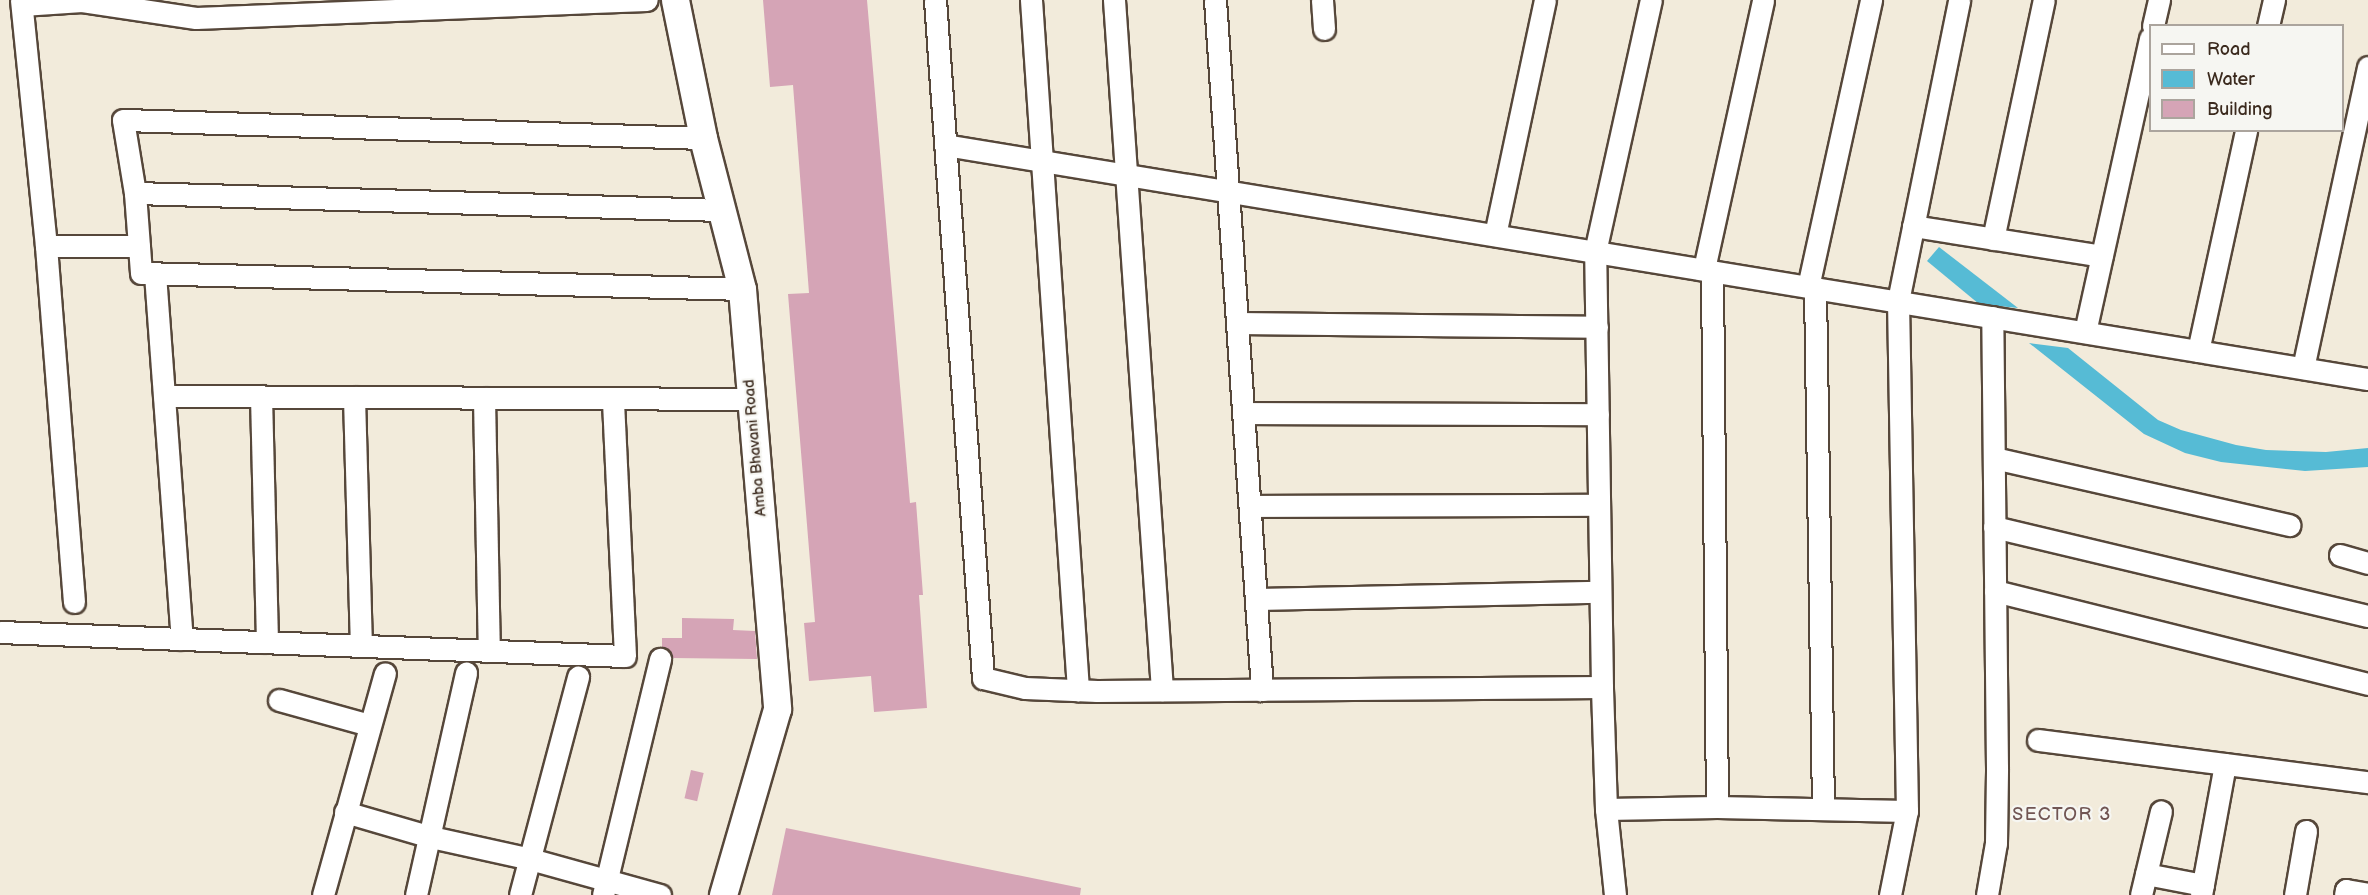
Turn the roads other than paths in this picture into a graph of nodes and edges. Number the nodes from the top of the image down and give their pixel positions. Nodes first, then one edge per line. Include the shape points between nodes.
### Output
1 (647, 0) edge
2 (675, 0) edge
3 (935, 0) edge
4 (1031, 0) edge
5 (1114, 0) edge
6 (1215, 0) edge
7 (1322, 0) edge
8 (1545, 0) edge
9 (1651, 0) edge
10 (1763, 0) edge
11 (1871, 0) edge
12 (1959, 0) edge
13 (2044, 0) edge
14 (2159, 0) edge
15 (2274, 0) edge
16 (21, 3) edge
17 (2153, 24) edge
18 (2268, 24) edge
19 (1324, 29) dead end
20 (2149, 47) edge
21 (2368, 67) edge
22 (2246, 132) edge
23 (703, 138) junction
24 (945, 145) junction
25 (1042, 160) junction
26 (1126, 174) junction
27 (1228, 191) junction
28 (135, 193) junction
29 (722, 210) junction
30 (1913, 226) junction
31 (1495, 235) junction
32 (1993, 239) junction
33 (46, 246) junction
34 (139, 246) junction
35 (1595, 252) junction
36 (2102, 256) junction
37 (1708, 270) junction
38 (155, 274) junction
39 (1812, 287) junction
40 (742, 289) junction
41 (1898, 301) junction
42 (1992, 317) junction
43 (1237, 323) junction
44 (1597, 327) junction
45 (2085, 332) junction
46 (2198, 351) junction
47 (2303, 368) junction
48 (2368, 379) edge
49 (165, 396) junction
50 (261, 396) junction
51 (354, 397) junction
52 (484, 398) junction
53 (613, 398) junction
54 (751, 399) junction
55 (1243, 413) junction
56 (1598, 414) junction
57 (1994, 458) junction
58 (1599, 505) junction
59 (1250, 506) junction
60 (2289, 525) dead end
61 (1994, 527) junction
62 (2340, 555) dead end
63 (2368, 563) edge
64 (1995, 591) junction
65 (1600, 592) junction
66 (1256, 599) junction
67 (74, 603) dead end
68 (2368, 616) edge
69 (0, 632) edge
70 (182, 639) junction
71 (267, 642) junction
72 (361, 646) junction
73 (489, 651) junction
74 (660, 659) dead end
75 (386, 673) dead end
76 (466, 673) dead end
77 (578, 677) dead end
78 (2368, 684) edge
79 (1602, 687) junction
80 (1078, 690) junction
81 (1162, 690) junction
82 (1262, 690) junction
83 (279, 700) dead end
84 (369, 725) junction
85 (2038, 740) dead end
86 (2225, 764) junction
87 (2368, 782) edge
88 (1717, 807) junction
89 (1606, 809) junction
90 (1824, 809) junction
91 (1907, 811) junction
92 (2161, 811) dead end
93 (345, 812) junction
94 (2306, 831) dead end
95 (431, 837) junction
96 (530, 859) junction
97 (2146, 874) junction
98 (605, 888) edge
99 (2202, 890) edge
100 (2368, 894) edge
101 (323, 895) edge
102 (416, 895) edge
103 (520, 895) edge
104 (660, 895) edge
105 (723, 895) edge
106 (1615, 895) edge
107 (1890, 895) edge
108 (1987, 895) edge
109 (2141, 895) edge
110 (2295, 895) edge
111 (2345, 895) edge

1 - 16 street via 196,18 82,1
2 - 23 street, Amba Bhavani Road
3 - 24 street
4 - 25 street
5 - 26 street
6 - 27 street
7 - 19 street
8 - 31 street
9 - 35 street
10 - 37 street
11 - 39 street
12 - 30 street
13 - 32 street
14 - 17 street
15 - 18 street
16 - 33 street
20 - 36 street
21 - 47 street
22 - 46 street
23 - 28 street via 123,120
23 - 29 street, Amba Bhavani Road
24 - 25 street
24 - 80 street via 983,678 1024,688
25 - 26 street
25 - 80 street
26 - 27 street
26 - 81 street
27 - 31 street
27 - 43 street
28 - 29 street
28 - 34 street
29 - 40 street, Amba Bhavani Road
30 - 32 street
30 - 41 street
31 - 35 street
32 - 36 street
33 - 34 street
33 - 67 street
34 - 38 street via 141,273
35 - 37 street
35 - 44 street
36 - 45 street
37 - 39 street
37 - 88 street
38 - 40 street
38 - 49 street
39 - 41 street
39 - 90 street
40 - 54 street, Amba Bhavani Road
41 - 42 street
41 - 91 street
42 - 45 street
42 - 57 street
43 - 44 street
43 - 55 street
44 - 56 street
45 - 46 street
46 - 47 street
47 - 48 street
49 - 50 street
49 - 70 street
50 - 51 street
50 - 71 street
51 - 52 street
51 - 72 street
52 - 53 street
52 - 73 street
53 - 54 street
53 - 73 street via 625,656
54 - 105 street, Amba Bhavani Road via 777,709
55 - 56 street
55 - 59 street
56 - 58 street
57 - 60 street
57 - 61 street
58 - 59 street
58 - 65 street
59 - 66 street
61 - 64 street
61 - 68 street
62 - 63 street
64 - 78 street
64 - 108 street via 1996,843
65 - 66 street
65 - 79 street
66 - 82 street
69 - 70 street
70 - 71 street
71 - 72 street
72 - 73 street
74 - 98 street
75 - 84 street
76 - 95 street
77 - 96 street
79 - 82 street
79 - 89 street
80 - 81 street
81 - 82 street
83 - 84 street
84 - 93 street
85 - 86 street
86 - 87 street
86 - 99 street
88 - 89 street
88 - 90 street
89 - 106 street
90 - 91 street
91 - 107 street
92 - 97 street
93 - 95 street
93 - 101 street
94 - 110 street
95 - 96 street
95 - 102 street
96 - 98 street
96 - 103 street
97 - 99 street
97 - 109 street
98 - 104 street
100 - 111 street via 2346,890

